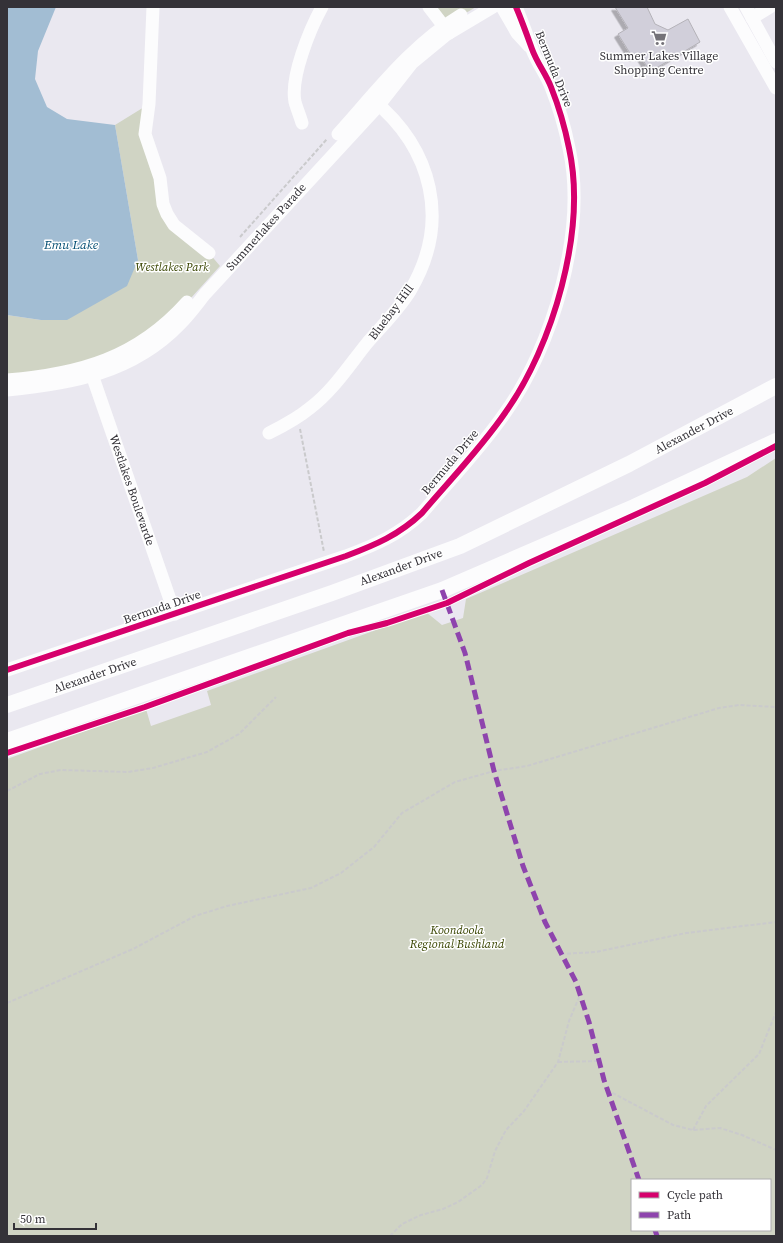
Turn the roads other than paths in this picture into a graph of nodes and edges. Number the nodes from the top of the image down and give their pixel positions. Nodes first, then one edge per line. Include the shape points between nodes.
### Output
1 (153, 7) edge
2 (322, 7) edge
3 (429, 7) edge
4 (475, 7) edge
5 (493, 7) edge
6 (502, 7) edge
7 (516, 7) edge
8 (730, 7) edge
9 (770, 7) edge
10 (749, 14) edge
11 (738, 22) junction
12 (446, 29) junction
13 (532, 50) junction
14 (776, 62) edge
15 (776, 88) edge
16 (375, 101) junction
17 (302, 123) dead end
18 (209, 253) dead end
19 (90, 371) junction
20 (7, 380) edge
21 (776, 386) edge
22 (7, 390) edge
23 (269, 433) dead end
24 (776, 441) edge
25 (175, 614) junction
26 (7, 670) edge
27 (7, 705) edge
28 (7, 741) edge

1 - 18 street via 149,104 145,134 160,178 163,204 167,214 174,225
2 - 17 street via 311,26 297,75 295,101
3 - 12 street
4 - 12 street, Summerlakes Parade
5 - 12 street, Summerlakes Parade
6 - 13 street, Bermuda Drive via 517,33
7 - 13 street, Bermuda Drive
8 - 11 street
9 - 10 street
10 - 11 street
10 - 14 street
11 - 15 street
12 - 16 street, Summerlakes Parade via 425,39 408,56
13 - 25 street, Bermuda Drive via 551,87 570,150 574,194 573,233 552,317 533,368 506,413 408,527 394,536 375,546
16 - 19 street, Summerlakes Parade via 170,321 131,349
16 - 23 street, Bluebay Hill via 412,145 428,178 432,200 432,226 426,259 410,291 329,390 296,419
19 - 20 street, Summerlakes Parade
19 - 22 street, Summerlakes Parade via 44,387
19 - 25 street, Westlakes Boulevarde
21 - 27 main road, Alexander Drive via 629,464 460,546
24 - 28 main road via 634,507 442,590
25 - 26 street, Bermuda Drive

